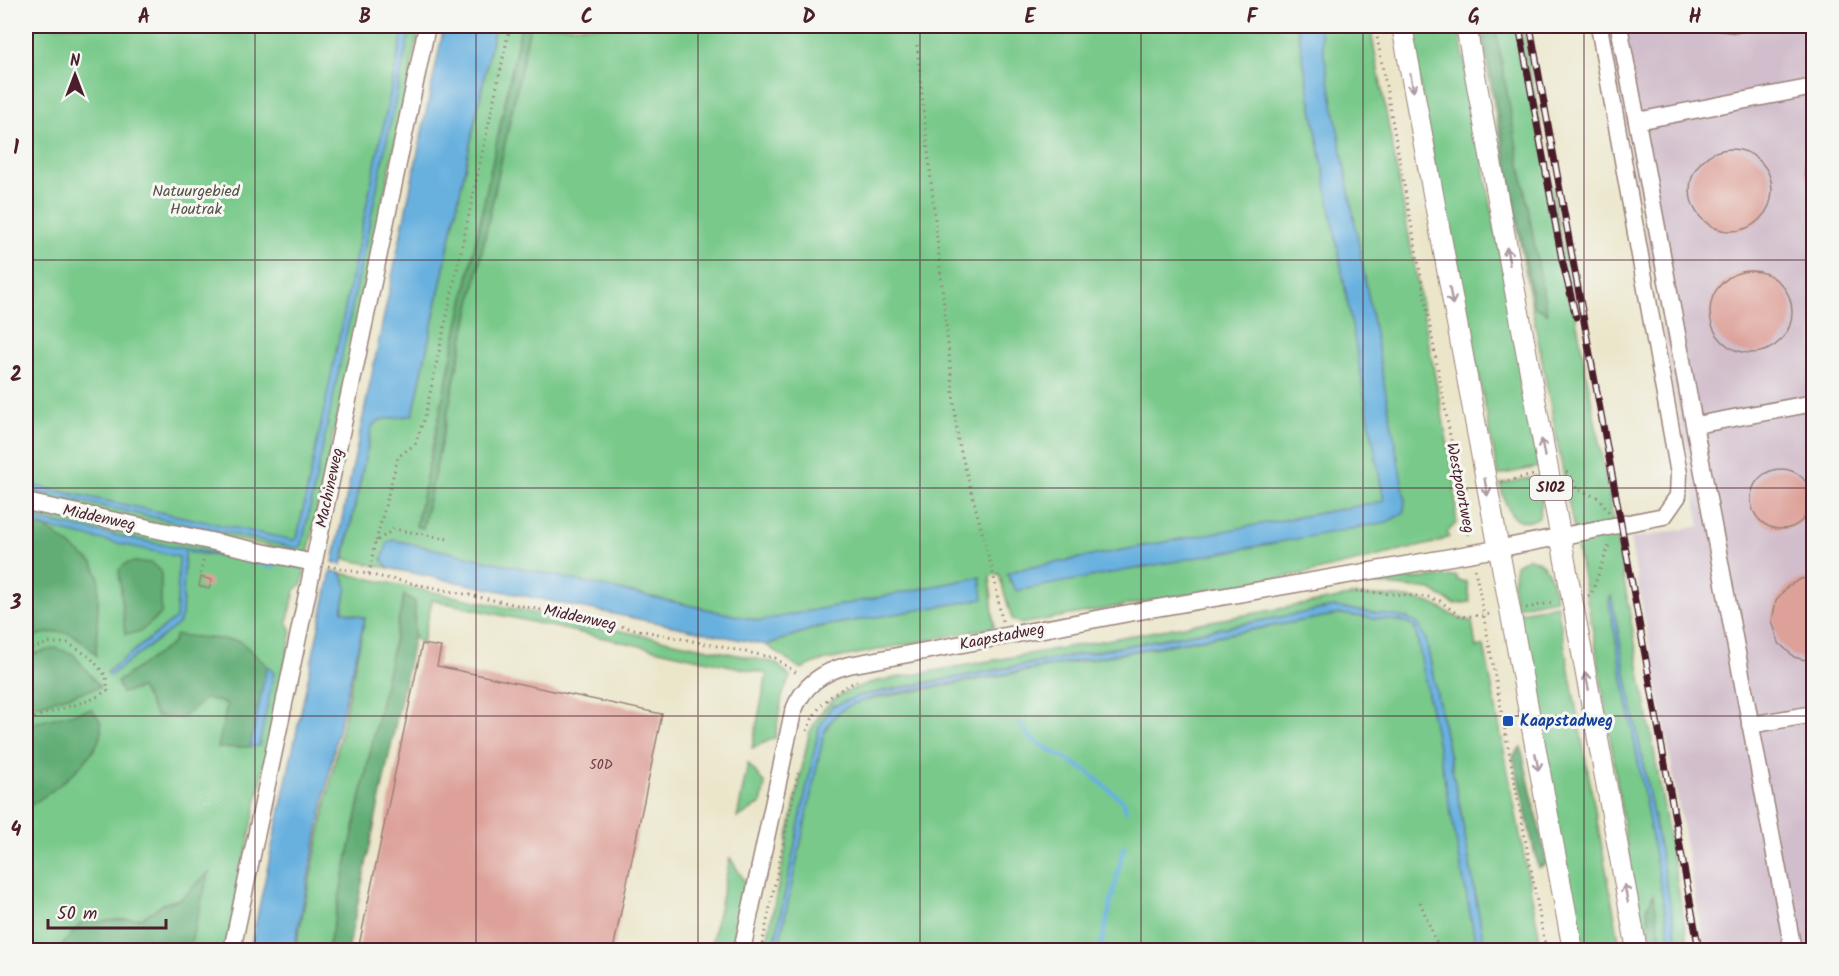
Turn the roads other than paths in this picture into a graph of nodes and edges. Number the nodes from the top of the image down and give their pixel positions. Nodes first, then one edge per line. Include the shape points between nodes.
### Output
1 (427, 26) edge
2 (1402, 26) edge
3 (1466, 26) edge
4 (1599, 26) edge
5 (1619, 26) edge
6 (1814, 87) edge
7 (1637, 121) junction
8 (1814, 403) edge
9 (1696, 425) junction
10 (26, 502) edge
11 (1560, 537) junction
12 (1497, 549) junction
13 (318, 564) junction
14 (1814, 714) edge
15 (1750, 725) junction
16 (232, 951) edge
17 (742, 951) edge
18 (1573, 951) edge
19 (1637, 951) edge
20 (1793, 951) edge

1 - 13 street, Machineweg
2 -> 12 main road, Westpoortweg
11 -> 3 main road, S102
4 - 11 street, Kaapstadweg via 1679,474 1678,496 1664,516
5 - 7 street
6 - 7 street
7 - 9 street
8 - 9 street
9 - 15 street
10 - 13 street, Middenweg
11 - 12 street, Kaapstadweg
19 -> 11 main road, S102
12 - 17 street, Kaapstadweg via 1005,636 849,665 826,673 809,685 793,712
12 -> 18 main road, Westpoortweg
13 - 16 street, Machineweg
14 - 15 street
15 - 20 street

